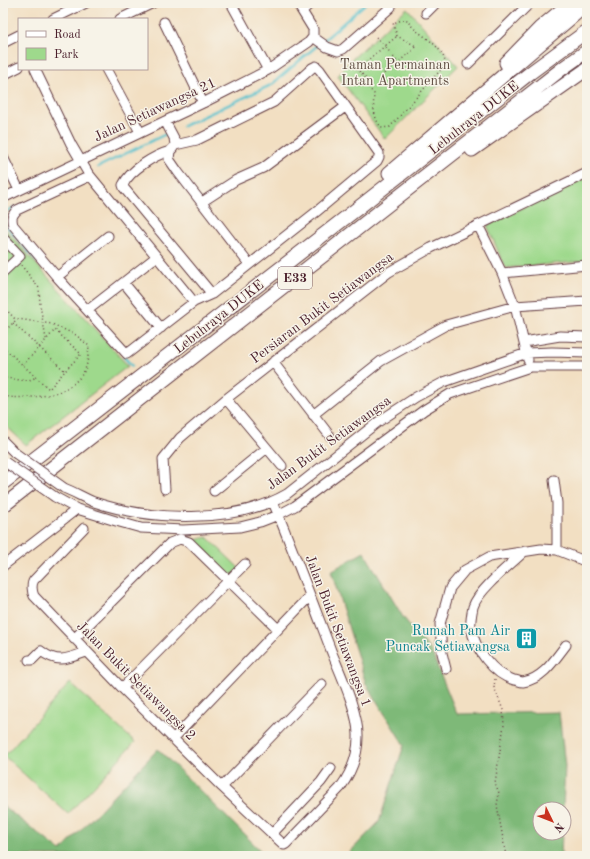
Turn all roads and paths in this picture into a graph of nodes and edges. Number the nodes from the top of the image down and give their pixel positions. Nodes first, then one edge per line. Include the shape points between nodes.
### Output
1 (86, 3) edge
2 (153, 3) edge
3 (231, 3) edge
4 (311, 3) edge
5 (436, 3) edge
6 (530, 3) edge
7 (570, 3) edge
8 (582, 3) edge
9 (587, 4) edge
10 (300, 7) edge
11 (391, 7) dead end
12 (426, 13) dead end
13 (571, 17) junction
14 (55, 18) edge
15 (122, 18) edge
16 (164, 22) dead end
17 (587, 31) edge
18 (18, 36) edge
19 (397, 36) junction
20 (376, 37) dead end
21 (316, 39) junction
22 (3, 43) edge
23 (385, 46) junction
24 (587, 51) edge
25 (398, 63) junction
26 (468, 64) dead end
27 (18, 68) edge
28 (587, 69) edge
29 (36, 70) edge
30 (107, 70) edge
31 (268, 70) junction
32 (3, 75) edge
33 (382, 75) dead end
34 (203, 103) junction
35 (345, 107) junction
36 (460, 113) junction
37 (168, 127) junction
38 (140, 132) junction
39 (172, 148) junction
40 (3, 158) edge
41 (85, 169) junction
42 (587, 173) edge
43 (19, 190) junction
44 (3, 198) edge
45 (202, 202) junction
46 (358, 208) junction
47 (370, 220) junction
48 (478, 225) junction
49 (108, 236) dead end
50 (3, 238) edge
51 (156, 257) junction
52 (16, 259) junction
53 (249, 264) junction
54 (587, 265) edge
55 (3, 272) edge
56 (502, 273) junction
57 (57, 277) junction
58 (124, 283) junction
59 (212, 294) junction
60 (587, 301) edge
61 (194, 302) junction
62 (3, 306) edge
63 (515, 306) junction
64 (88, 310) junction
65 (18, 318) junction
66 (43, 322) junction
67 (13, 323) junction
68 (161, 328) junction
69 (3, 333) edge
70 (587, 337) edge
71 (46, 339) junction
72 (524, 342) junction
73 (3, 347) edge
74 (39, 347) junction
75 (527, 353) junction
76 (587, 353) edge
77 (273, 362) junction
78 (23, 365) junction
79 (530, 367) junction
80 (587, 367) edge
81 (65, 371) junction
82 (3, 375) edge
83 (36, 377) junction
84 (3, 395) edge
85 (226, 399) junction
86 (314, 415) junction
87 (330, 436) dead end
88 (3, 441) edge
89 (267, 448) junction
90 (4, 461) edge
91 (282, 466) dead end
92 (554, 480) dead end
93 (3, 483) edge
94 (164, 489) dead end
95 (214, 491) dead end
96 (273, 502) junction
97 (3, 506) edge
98 (77, 509) junction
99 (278, 515) junction
100 (84, 528) dead end
101 (557, 550) junction
102 (525, 551) junction
103 (587, 562) edge
104 (245, 564) dead end
105 (3, 566) edge
106 (228, 581) junction
107 (310, 596) junction
108 (278, 629) junction
109 (74, 639) junction
110 (566, 645) dead end
111 (86, 652) junction
112 (29, 660) dead end
113 (446, 669) dead end
114 (497, 671) junction
115 (322, 684) dead end
116 (122, 688) junction
117 (173, 739) junction
118 (331, 768) dead end
119 (222, 786) junction
120 (272, 834) junction
121 (286, 844) joint
122 (506, 856) edge

1 - 14 street
2 - 15 street
3 - 31 street
4 - 10 street
5 - 12 street
6 - 26 street
7 - 36 highway via 540,28
8 - 13 highway
9 - 13 highway
10 - 21 street
11 - 21 street via 343,49 333,50
13 - 36 highway
16 - 34 street
17 - 46 highway, Lebuhraya DUKE / E33
18 - 22 street
19 - 23 path
19 - 23 path via 393,23 406,19 443,54 445,65 390,127 382,128 373,108 374,94 369,88 369,81 357,69
19 - 25 path via 416,46
20 - 23 path
21 - 31 street, Jalan Setiawangsa 21
23 - 25 path
24 - 47 highway, Lebuhraya DUKE / E33
25 - 33 path
27 - 32 street
28 - 47 highway
29 - 41 street
30 - 38 street
31 - 34 street, Jalan Setiawangsa 21
34 - 37 street, Jalan Setiawangsa 21
35 - 39 street via 316,66 274,102 197,140
35 - 45 street via 263,168 236,180
35 - 53 street via 380,157 316,212
36 - 46 highway via 380,182
37 - 38 street, Jalan Setiawangsa 21
37 - 39 street via 174,138
38 - 41 street, Jalan Setiawangsa 21
39 - 45 street via 169,159
39 - 59 street via 130,174 123,185
40 - 43 street
41 - 43 street, Jalan Setiawangsa 21
41 - 51 street
41 - 57 street via 12,216 13,225
42 - 48 street, Persiaran Bukit Setiawangsa
43 - 44 street, Jalan Setiawangsa 21
45 - 53 street
46 - 93 highway, Lebuhraya DUKE / E33
47 - 97 highway, Lebuhraya DUKE / E33
48 - 56 street
48 - 77 street, Persiaran Bukit Setiawangsa via 389,272
49 - 57 street
50 - 52 street via 20,256
51 - 58 street
51 - 61 street
52 - 55 street
52 - 66 path via 39,288
53 - 59 street
54 - 56 street
56 - 63 street
57 - 64 street
58 - 64 street
58 - 68 street
59 - 61 street
60 - 63 street
61 - 68 street
62 - 65 path via 14,318
63 - 72 street
63 - 86 street via 446,325 380,361
64 - 68 street via 128,354
65 - 66 path
65 - 67 path
66 - 71 path
66 - 84 path via 76,335 89,346 83,373 72,385 56,394 26,397
67 - 69 path
67 - 74 path
70 - 72 street via 560,336
71 - 74 path
71 - 81 path via 55,330 81,354
72 - 75 street
73 - 78 path
74 - 78 path
74 - 81 path
75 - 76 street, Jalan Bukit Setiawangsa
75 - 79 street
75 - 96 street, Jalan Bukit Setiawangsa via 444,382 416,397 378,422 287,494
77 - 85 street, Persiaran Bukit Setiawangsa
77 - 86 street
78 - 83 path
79 - 80 street, Jalan Bukit Setiawangsa
79 - 99 street, Jalan Bukit Setiawangsa via 450,394 424,410 295,506
81 - 83 path via 49,389
82 - 83 path via 6,378 22,380
85 - 89 street
85 - 94 street, Persiaran Bukit Setiawangsa via 180,438 163,459
86 - 87 street
88 - 96 street, Jalan Bukit Setiawangsa, bridge via 15,453 64,488 94,502 141,513 177,516 224,514
89 - 91 street
89 - 95 street
90 - 98 street, Jalan Bukit Setiawangsa, bridge via 55,497
92 - 101 street via 557,502
96 - 99 street, Jalan Bukit Setiawangsa 1
98 - 99 street, Jalan Bukit Setiawangsa via 141,528 183,530 240,527
98 - 105 street
99 - 107 street, Jalan Bukit Setiawangsa 1
100 - 109 street, Jalan Bukit Setiawangsa 2 via 32,582 34,596
101 - 102 street
101 - 103 street
102 - 113 street via 489,557 465,570 450,588 440,624
102 - 114 street via 484,590 474,605 471,627 476,644
104 - 106 street
106 - 108 street
106 - 109 street via 189,542 174,541
106 - 116 street
107 - 108 street
107 - 121 street, Jalan Bukit Setiawangsa 1 via 355,717 358,737 354,763 348,777
108 - 117 street
109 - 111 street, Jalan Bukit Setiawangsa 2
110 - 114 street via 539,676 522,682
111 - 112 street via 59,660 41,651
111 - 116 street, Jalan Bukit Setiawangsa 2
114 - 122 path via 494,687 503,710 504,725 495,783 499,793 497,805
115 - 119 street
116 - 117 street, Jalan Bukit Setiawangsa 2
117 - 119 street, Jalan Bukit Setiawangsa 2
118 - 120 street
119 - 120 street, Jalan Bukit Setiawangsa 2
120 - 121 street, Jalan Bukit Setiawangsa 2 via 282,844

